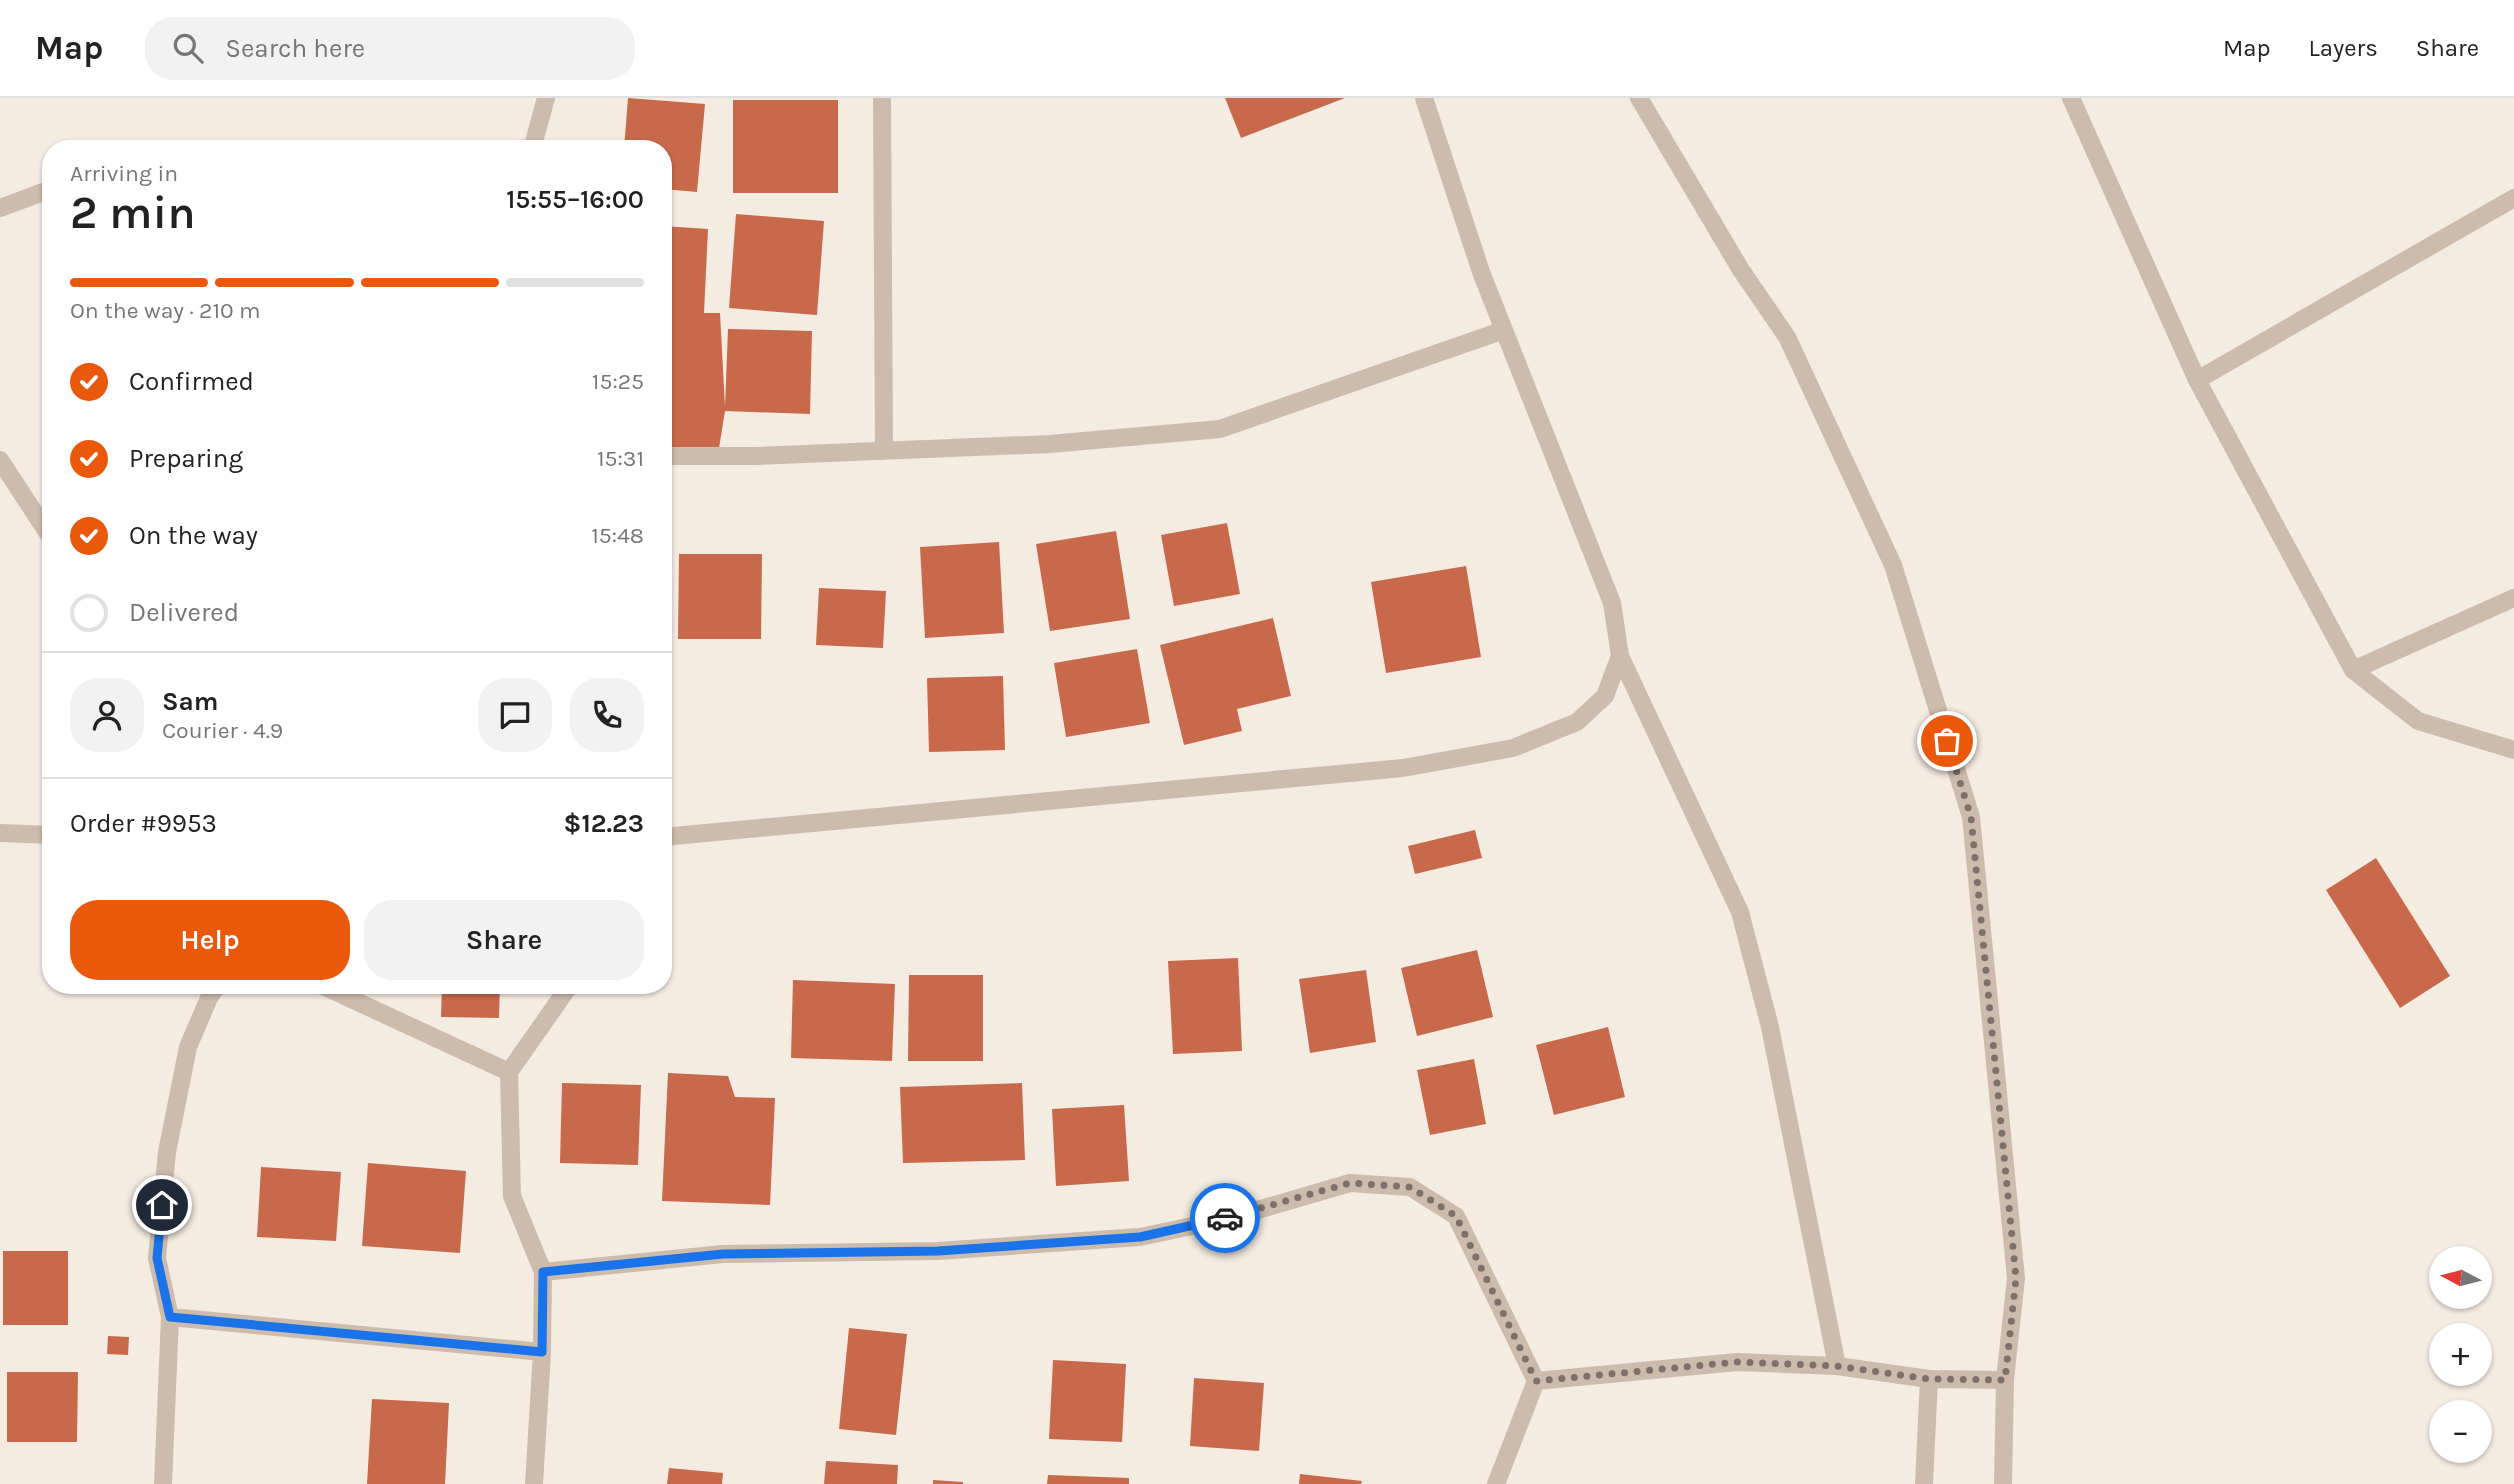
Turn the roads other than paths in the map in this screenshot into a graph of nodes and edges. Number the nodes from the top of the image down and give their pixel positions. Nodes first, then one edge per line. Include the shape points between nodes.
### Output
1 (545, 98) edge
2 (882, 98) edge
3 (1424, 98) edge
4 (1639, 98) edge
5 (2071, 98) edge
6 (534, 140) edge
7 (42, 192) edge
8 (2514, 198) edge
9 (0, 208) edge
10 (1504, 330) junction
11 (2197, 380) junction
12 (884, 451) junction
13 (672, 456) edge
14 (0, 460) edge
15 (42, 524) edge
16 (2514, 598) edge
17 (1620, 656) junction
18 (2353, 670) junction
19 (2514, 750) edge
20 (0, 833) edge
21 (42, 835) edge
22 (672, 836) edge
23 (212, 994) edge
24 (340, 994) edge
25 (564, 994) edge
26 (509, 1072) junction
27 (543, 1272) junction
28 (170, 1317) junction
29 (542, 1352) junction
30 (1837, 1366) junction
31 (1929, 1379) junction
32 (2005, 1380) junction
33 (1536, 1381) junction
34 (163, 1484) edge
35 (534, 1484) edge
36 (1496, 1484) edge
37 (1924, 1484) edge
38 (2003, 1484) edge

1 - 6 street
2 - 12 street
3 - 10 street
4 - 32 street via 1741,270 1787,337 1887,552 1971,817 2016,1278
5 - 11 street
7 - 9 street
8 - 11 street
10 - 12 street via 1220,429 1051,444
10 - 17 street via 1612,603
11 - 18 street
12 - 13 street
14 - 15 street
16 - 18 street
17 - 22 street via 1605,696 1577,722 1513,748 1403,768
17 - 30 street via 1741,912 1770,1027
18 - 19 street via 2418,721
20 - 21 street
23 - 28 street via 188,1047 167,1152 157,1258
24 - 26 street
25 - 26 street
26 - 27 street via 512,1196
27 - 29 street
27 - 33 street via 723,1254 938,1251 1140,1237 1350,1183 1410,1187 1456,1216
28 - 29 street
28 - 34 street
29 - 35 street
30 - 31 street
30 - 33 street via 1737,1362
31 - 32 street
31 - 37 street
32 - 38 street
33 - 36 street

